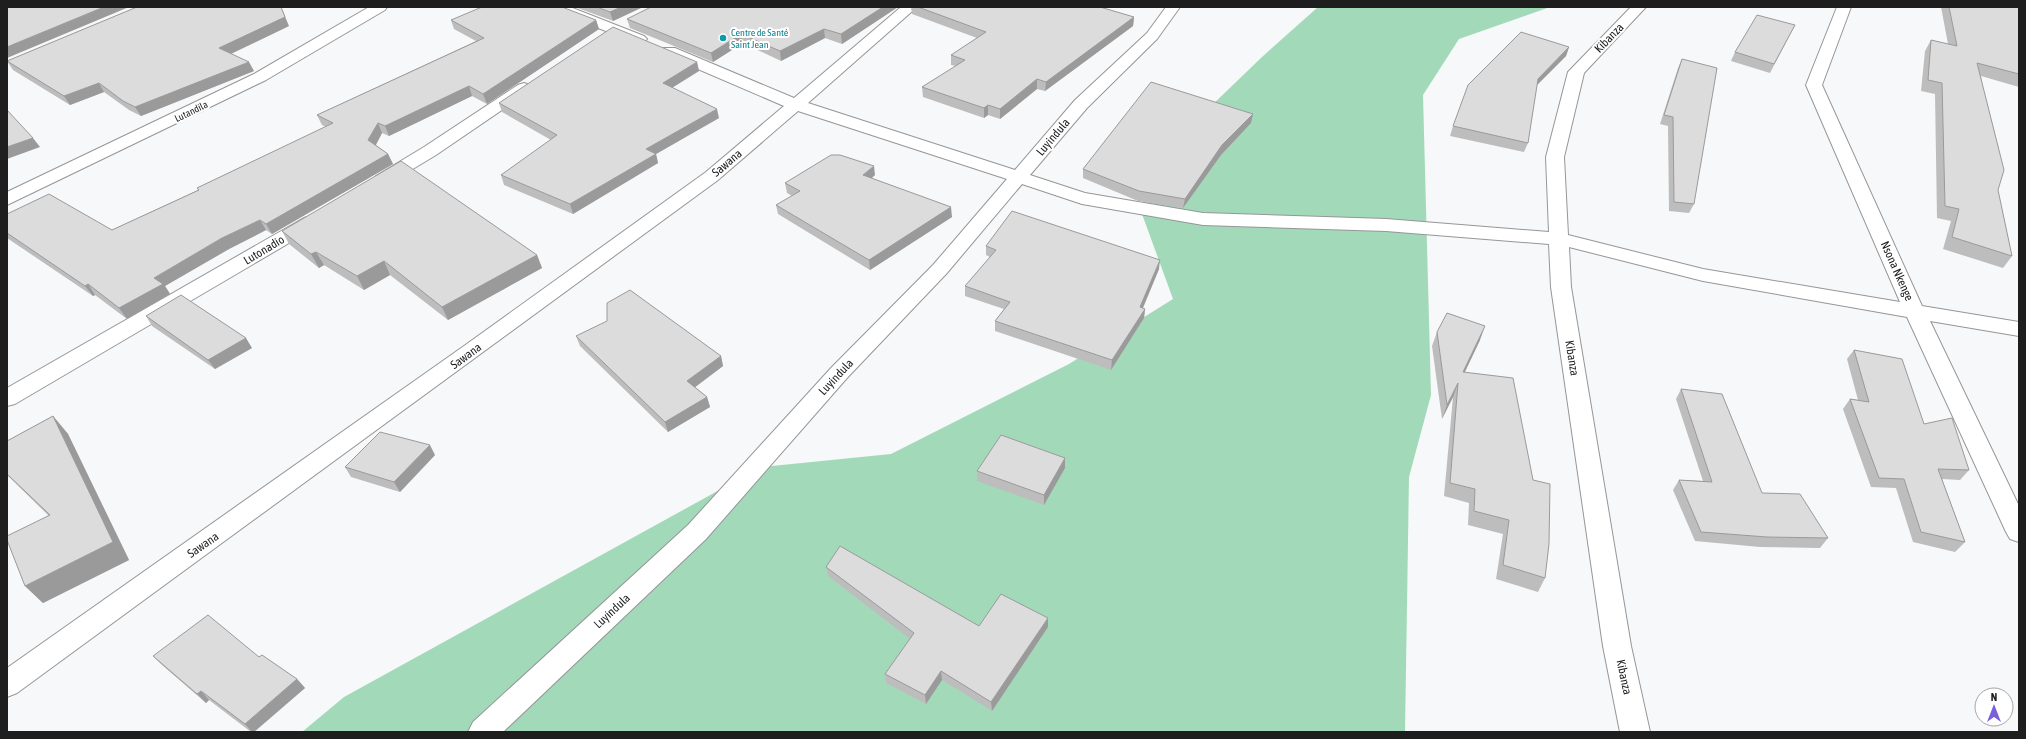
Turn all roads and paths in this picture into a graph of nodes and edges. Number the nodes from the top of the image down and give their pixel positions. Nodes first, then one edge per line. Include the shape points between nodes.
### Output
1 (557, 7) edge
2 (910, 7) edge
3 (1173, 7) edge
4 (1639, 7) edge
5 (1844, 7) edge
6 (375, 10) edge
7 (633, 19) edge
8 (614, 28) junction
9 (594, 41) edge
10 (542, 76) edge
11 (797, 105) junction
12 (1020, 177) junction
13 (368, 188) edge
14 (7, 199) edge
15 (327, 212) edge
16 (1559, 239) junction
17 (1914, 309) junction
18 (2019, 329) edge
19 (7, 398) edge
20 (2019, 532) edge
21 (7, 684) edge
22 (483, 732) edge
23 (1635, 732) edge

1 - 8 street
2 - 11 street, Sawana
3 - 12 street, Luyindula via 1152,36 1081,104
4 - 16 street, Kibanza via 1576,72 1555,157
5 - 17 street, Nsona Nkenge via 1814,85
6 - 14 street, Lutandila via 260,77
7 - 8 street
8 - 9 street
8 - 11 street
10 - 13 street via 430,151
11 - 12 street
11 - 21 street, Sawana via 712,176 466,356
12 - 16 street via 1082,198 1202,219 1386,225
12 - 22 street, Luyindula via 940,269 839,373 697,532
15 - 19 street, Lutonadio
16 - 17 street via 1703,275
16 - 23 street, Kibanza via 1562,287 1600,537 1617,646
17 - 18 street
17 - 20 street, Nsona Nkenge

